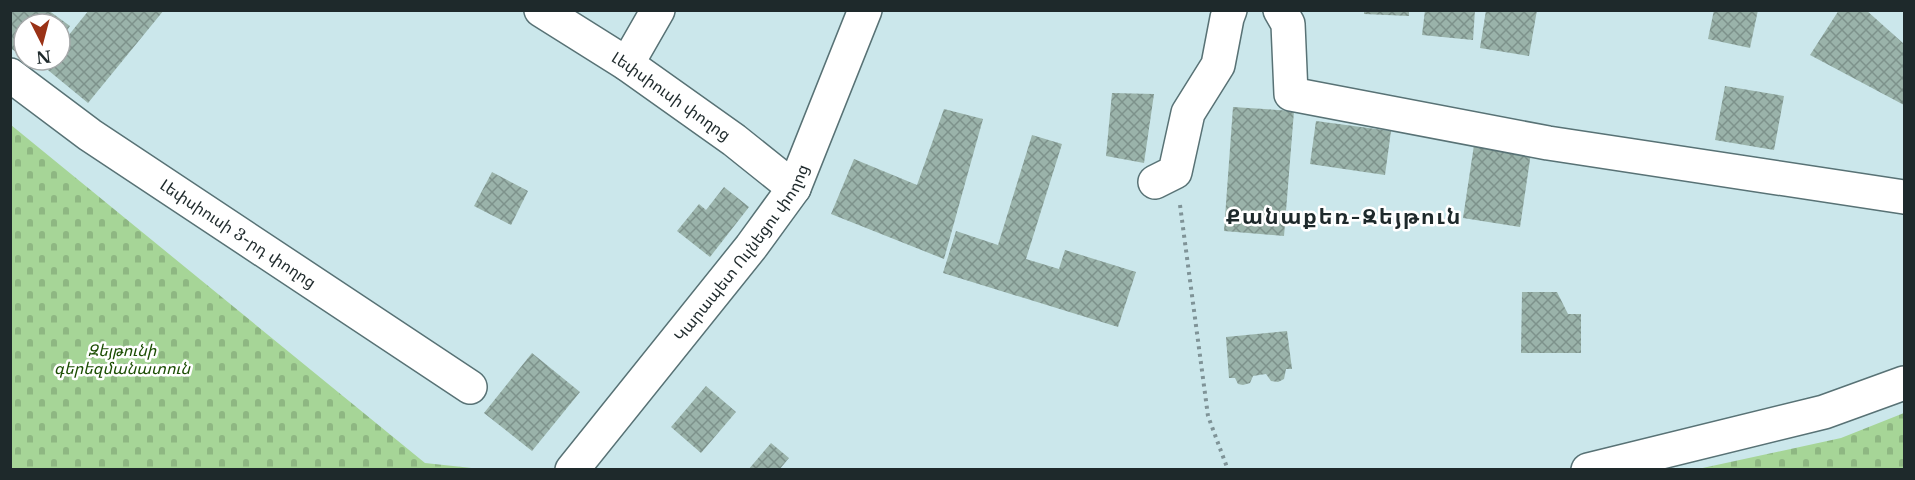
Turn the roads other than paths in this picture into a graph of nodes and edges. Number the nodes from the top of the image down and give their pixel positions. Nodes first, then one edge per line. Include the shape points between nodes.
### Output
1 (541, 10) edge
2 (658, 10) edge
3 (865, 10) edge
4 (1230, 10) edge
5 (1280, 10) edge
6 (627, 64) junction
7 (10, 75) edge
8 (1165, 177) road end
9 (794, 188) junction
10 (1905, 197) edge
11 (1905, 383) edge
12 (470, 387) dead end
13 (572, 470) edge
14 (1588, 470) edge

1 - 6 street, Լեփսիուսի փողոց
2 - 6 street
3 - 9 street, Կարապետ Ուլնեցու փողոց
4 - 8 street via 1218,65 1188,113
5 - 10 street via 1288,24 1291,94 1548,144
6 - 9 street, Լեփսիուսի փողոց
7 - 12 street, Լեփսիուսի 3-րդ փողոց via 90,135
9 - 13 street, Կարապետ Ուլնեցու փողոց
11 - 14 street via 1824,412

